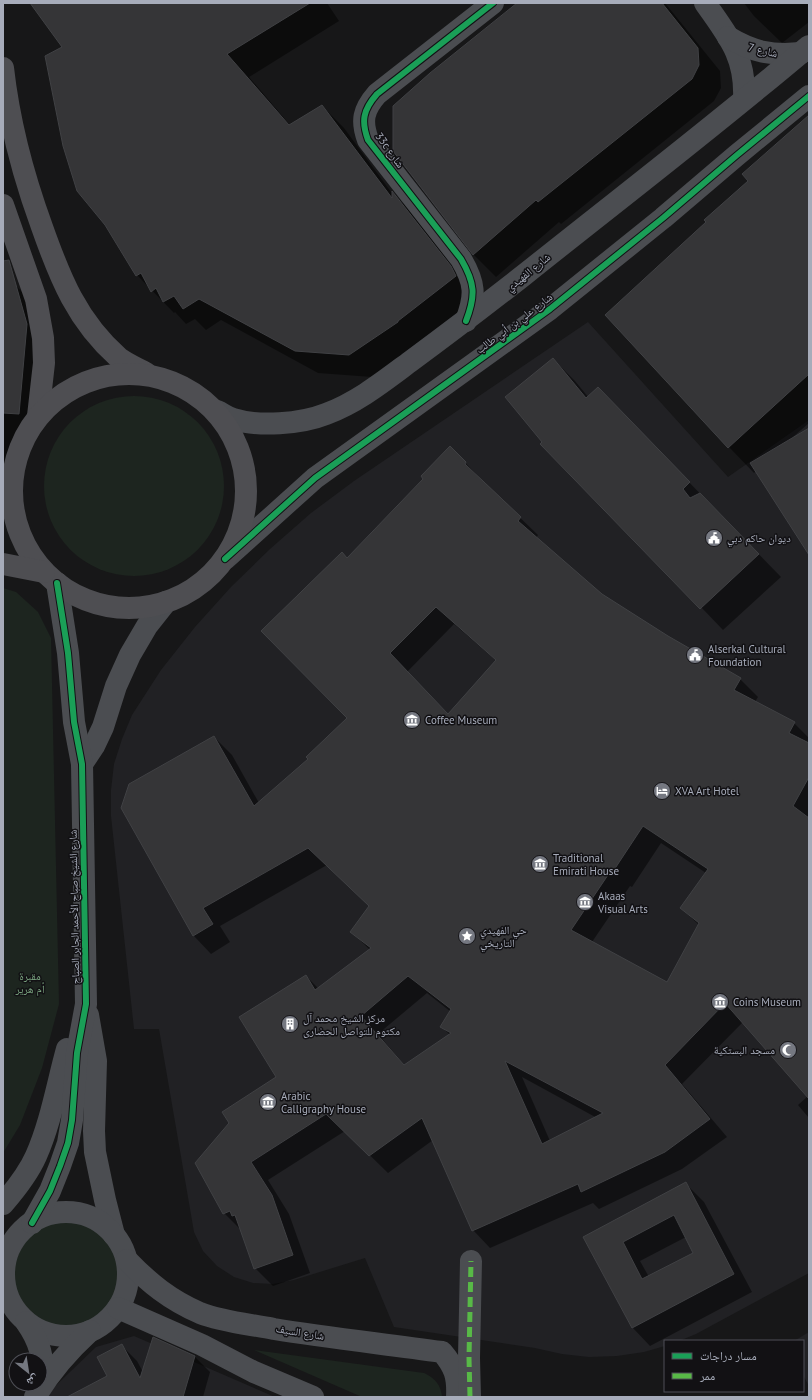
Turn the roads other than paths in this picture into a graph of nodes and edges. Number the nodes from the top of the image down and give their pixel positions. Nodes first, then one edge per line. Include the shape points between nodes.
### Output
1 (493, 3) edge
2 (705, 3) edge
3 (728, 37) junction
4 (805, 49) edge
5 (3, 68) edge
6 (809, 96) edge
7 (744, 99) junction
8 (3, 205) edge
9 (466, 321) junction
10 (147, 374) junction
11 (217, 411) junction
12 (38, 416) junction
13 (21, 443) junction
14 (3, 469) edge
15 (225, 559) junction
16 (3, 564) edge
17 (50, 578) junction
18 (166, 602) junction
19 (82, 764) junction
20 (86, 1004) junction
21 (3, 1204) edge
22 (32, 1223) junction
23 (114, 1235) junction
24 (6, 1249) edge
25 (127, 1260) junction
26 (471, 1261) dead end
27 (118, 1308) junction
28 (14, 1311) edge
29 (90, 1331) junction
30 (41, 1352) edge
31 (48, 1378) edge
32 (313, 1397) edge
33 (457, 1397) edge
34 (470, 1397) edge

1 - 9 street, 33c شارع via 377,94 368,106 364,121 368,140 462,259 473,289 472,305
2 - 3 street, شارع 7
3 - 4 street, شارع 7 via 741,45 778,54
3 - 7 street, شارع 7 via 740,60
4 - 7 street, شارع الفهيدي
5 - 10 main road via 18,152 56,266 68,292 82,316 120,359
6 - 15 street, شارع علي بن أبي طالب via 550,309 315,478
7 - 9 street, شارع الفهيدي
8 - 12 main road via 36,299 44,363
9 - 11 street, شارع الفهيدي via 365,395 345,407 323,415 300,421 254,423 233,419
10 - 11 main road via 173,381 197,393
10 - 12 main road via 116,373 87,381 60,395
11 - 15 main road via 235,437 245,467 247,499 240,530
12 - 13 main road
13 - 14 main road
13 - 17 main road via 12,476 13,511 24,544
15 - 18 main road via 196,587
16 - 17 main road
17 - 18 main road via 76,596 106,606 144,607
17 - 19 street, شارع الشيخ صباح الأحمد الجابر الصباح via 68,653 74,722
18 - 19 street via 147,626 130,655 116,686 103,727
19 - 20 street, شارع الشيخ صباح الأحمد الجابر الصباح
20 - 21 street via 71,1034 48,1125 35,1157 17,1188
20 - 22 street, شارع الشيخ صباح الأحمد الجابر الصباح via 77,1053 68,1143 50,1191
20 - 23 street, شارع الشيخ صباح الأحمد الجابر الصباح via 96,1061 95,1152
22 - 23 street via 46,1215 79,1213 94,1219
22 - 24 street via 18,1234
23 - 25 street
24 - 28 street via 4,1275
25 - 27 street via 125,1293
25 - 33 street, شارع السيف via 160,1291 179,1303 222,1320 442,1352 451,1362 456,1375
26 - 34 street
27 - 29 street via 107,1320
27 - 32 street
28 - 29 street via 44,1332 76,1335
28 - 30 street via 34,1333
29 - 31 street via 65,1356

